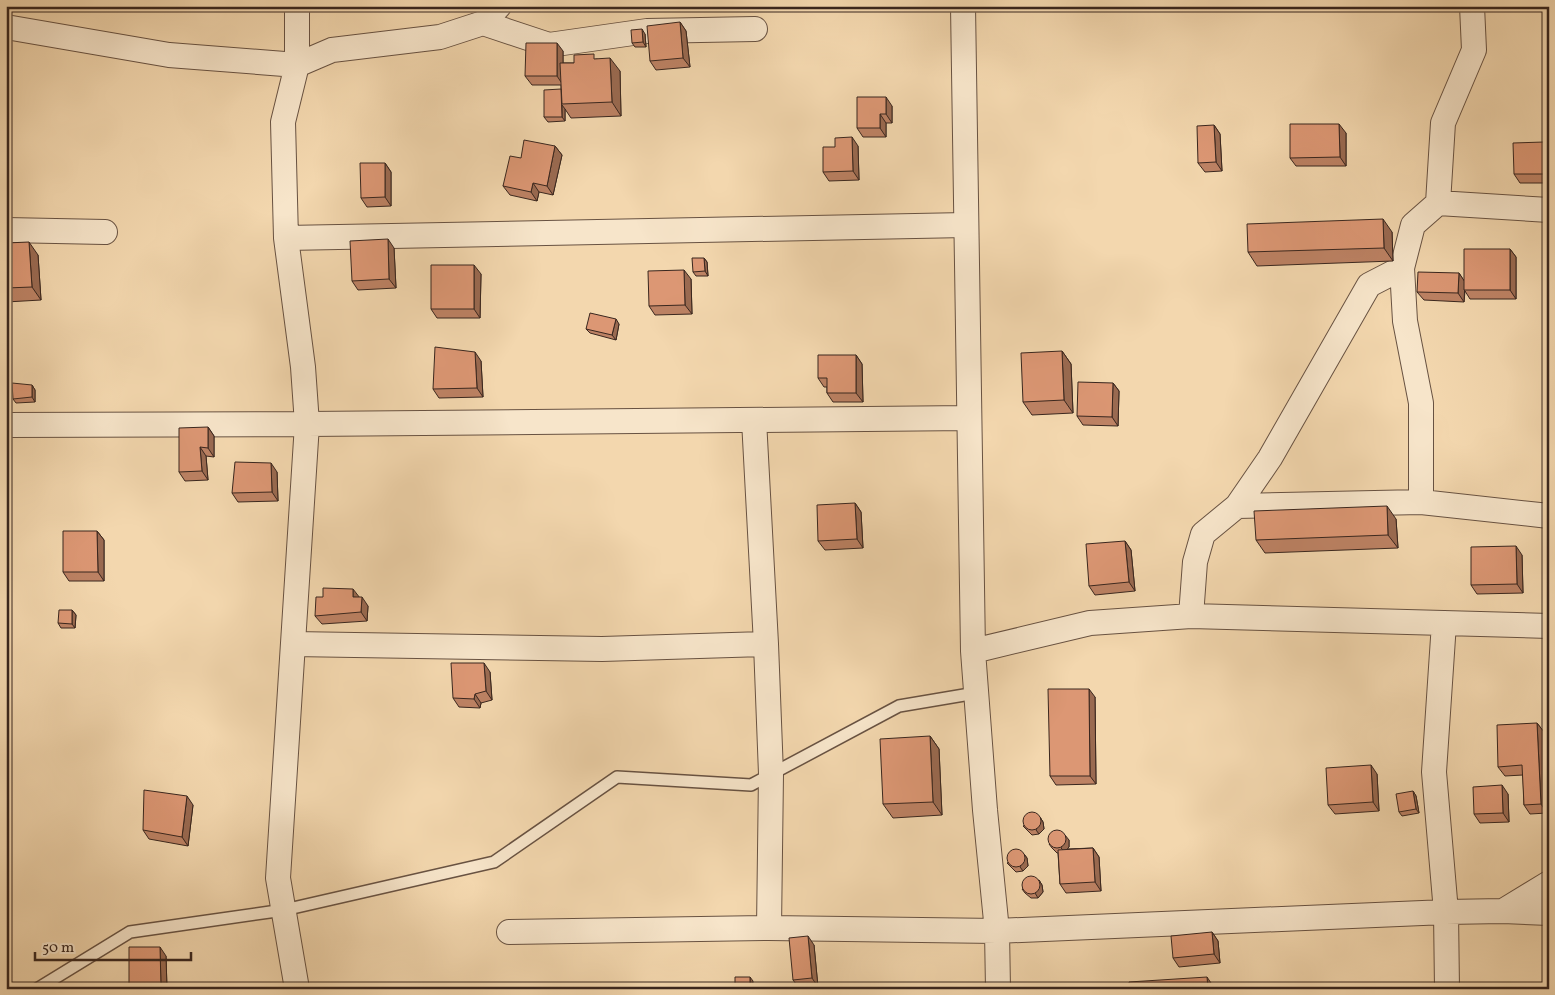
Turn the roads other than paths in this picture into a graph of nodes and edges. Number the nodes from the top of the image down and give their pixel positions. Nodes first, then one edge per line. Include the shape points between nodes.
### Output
1 (297, 6) edge
2 (963, 6) edge
3 (1472, 6) edge
4 (491, 14) edge
5 (6, 27) edge
6 (756, 29) dead end
7 (297, 65) junction
8 (1438, 203) junction
9 (1549, 210) edge
10 (966, 225) junction
11 (6, 230) edge
12 (105, 232) dead end
13 (286, 238) junction
14 (1402, 268) junction
15 (969, 418) junction
16 (754, 420) junction
17 (6, 424) edge
18 (307, 424) junction
19 (1421, 502) junction
20 (1237, 506) junction
21 (1549, 516) edge
22 (1191, 616) junction
23 (1444, 623) junction
24 (1549, 626) edge
25 (294, 644) junction
26 (766, 644) junction
27 (973, 651) junction
28 (976, 693) junction
29 (771, 774) junction
30 (1549, 883) edge
31 (284, 910) junction
32 (1503, 911) junction
33 (1446, 912) junction
34 (1549, 913) edge
35 (769, 928) junction
36 (997, 931) junction
37 (509, 932) dead end
38 (37, 989) edge
39 (298, 989) edge
40 (998, 989) edge
41 (1447, 989) edge

1 - 7 street
2 - 10 street
3 - 8 street via 1474,50 1442,123
4 - 6 street via 548,45 647,30
4 - 7 street via 440,38 332,50
5 - 7 street via 169,55
7 - 13 street via 283,122
8 - 9 street
8 - 14 street via 1413,225
10 - 13 street
10 - 15 street
11 - 12 street
13 - 18 street
14 - 19 street via 1405,321 1421,403
14 - 20 street via 1369,286 1270,458
15 - 16 street
15 - 27 street
16 - 18 street
16 - 26 street
17 - 18 street
18 - 25 street
19 - 20 street
19 - 21 street
20 - 22 street via 1203,534 1195,562
22 - 23 street
22 - 27 street via 1090,623
23 - 24 street
23 - 33 street via 1434,772
25 - 26 street via 602,649
25 - 31 street via 278,878
26 - 29 street
27 - 28 street
28 - 29 lane via 899,706
28 - 36 street
29 - 31 lane via 751,785 617,778 494,862
29 - 35 street
30 - 32 street
31 - 38 lane via 130,932
31 - 39 street
32 - 33 street
32 - 34 street
33 - 36 street
33 - 41 street
35 - 36 street
35 - 37 street
36 - 40 street

